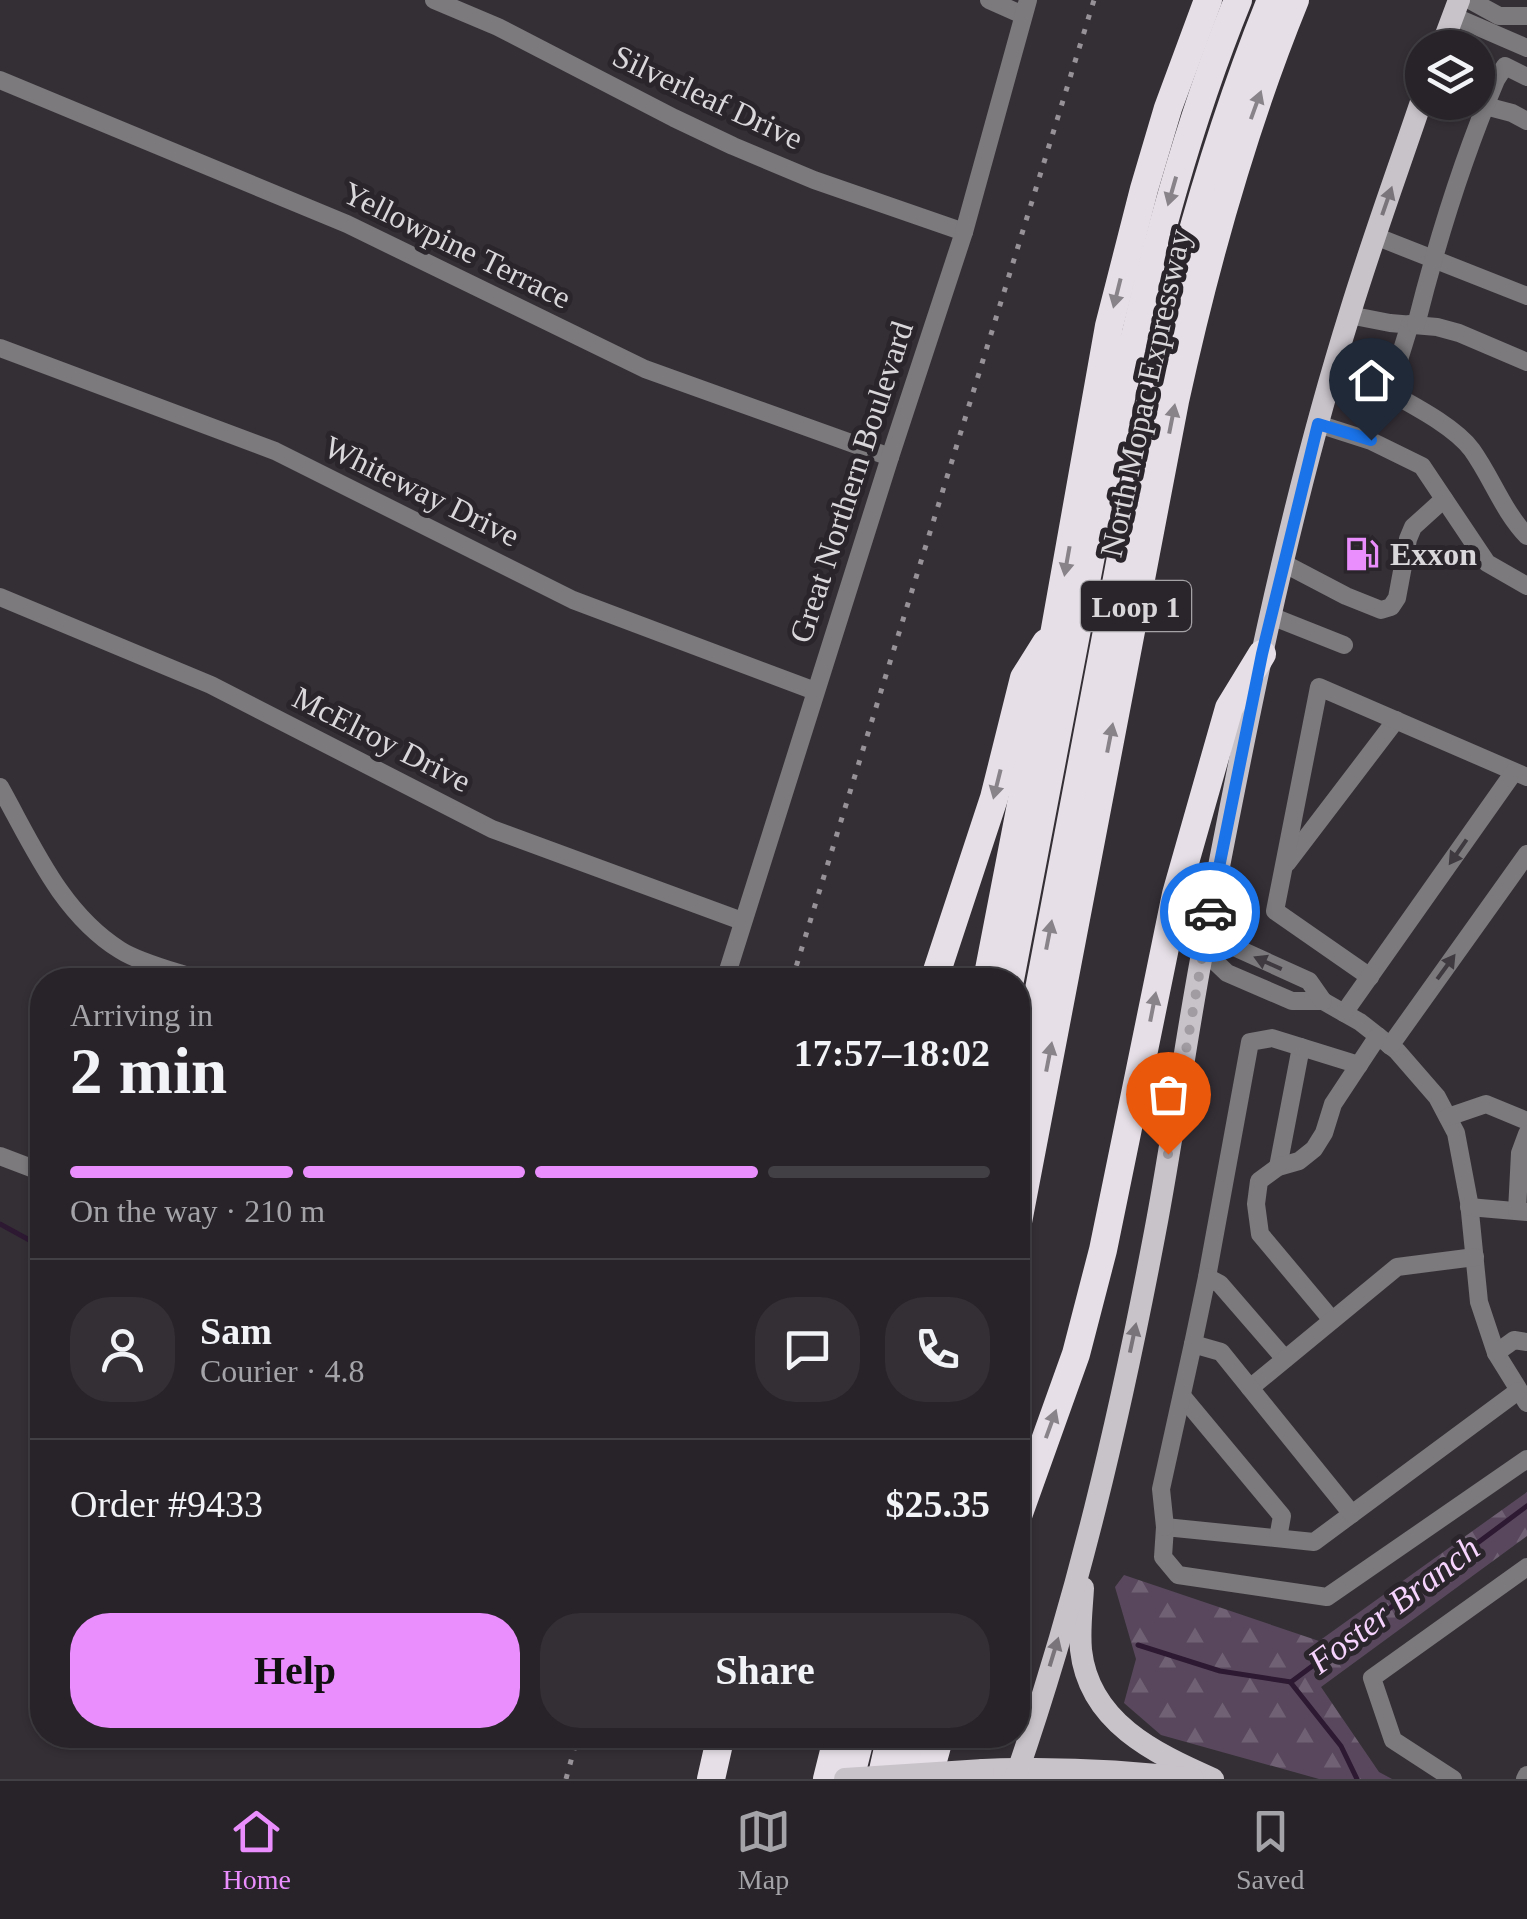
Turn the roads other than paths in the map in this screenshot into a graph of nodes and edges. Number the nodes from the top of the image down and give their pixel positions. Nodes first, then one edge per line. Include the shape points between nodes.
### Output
1 (434, 0) edge
2 (989, 0) edge
3 (1208, 0) edge
4 (1238, 0) edge
5 (1271, 0) edge
6 (1295, 0) edge
7 (1461, 5) edge
8 (1025, 8) edge
9 (1527, 16) edge
10 (1450, 30) edge
11 (1527, 48) edge
12 (1527, 77) edge
13 (0, 80) edge
14 (1495, 81) edge
15 (1495, 108) edge
16 (1415, 120) edge
17 (1474, 120) edge
18 (1527, 121) edge
19 (964, 232) junction
20 (1375, 236) junction
21 (1432, 258) junction
22 (1527, 296) edge
23 (1349, 316) junction
24 (1413, 325) junction
25 (0, 348) edge
26 (1527, 362) edge
27 (1318, 424) junction
28 (890, 457) junction
29 (1444, 498) junction
30 (1527, 536) edge
31 (1283, 563) junction
32 (1527, 586) edge
33 (0, 597) edge
34 (1271, 616) junction
35 (1056, 629) junction
36 (1344, 646) dead end
37 (1262, 654) junction
38 (815, 690) junction
39 (1396, 720) junction
40 (1521, 775) edge
41 (0, 787) edge
42 (1527, 854) edge
43 (1284, 866) junction
44 (742, 921) junction
45 (1203, 950) junction
46 (168, 968) edge
47 (728, 968) edge
48 (938, 968) edge
49 (989, 968) edge
50 (1012, 968) edge
51 (1370, 977) junction
52 (1322, 1002) junction
53 (1344, 1014) junction
54 (1030, 1037) edge
55 (1384, 1041) junction
56 (1301, 1047) junction
57 (1359, 1065) junction
58 (1448, 1117) junction
59 (1527, 1122) edge
60 (1527, 1134) edge
61 (0, 1156) edge
62 (1030, 1159) edge
63 (30, 1167) edge
64 (1278, 1167) junction
65 (1470, 1208) junction
66 (1522, 1211) edge
67 (1474, 1258) junction
68 (1208, 1277) junction
69 (1332, 1320) junction
70 (1527, 1342) edge
71 (1193, 1344) junction
72 (1496, 1352) junction
73 (1285, 1359) junction
74 (1250, 1388) junction
75 (1182, 1396) junction
76 (1523, 1397) edge
77 (1527, 1459) edge
78 (1030, 1482) edge
79 (1352, 1514) junction
80 (1165, 1527) junction
81 (1278, 1538) junction
82 (1084, 1554) junction
83 (1527, 1566) edge
84 (1030, 1731) edge
85 (717, 1748) edge
86 (835, 1748) edge
87 (857, 1748) edge
88 (889, 1748) edge
89 (912, 1748) edge
90 (936, 1748) edge
91 (1025, 1748) edge
92 (1017, 1774) edge
93 (711, 1779) edge
94 (827, 1779) edge
95 (849, 1779) edge
96 (881, 1779) edge
97 (905, 1779) edge
98 (928, 1779) edge
99 (1196, 1779) edge
100 (1212, 1779) edge
101 (1453, 1779) edge

1 - 19 street, Silverleaf Drive via 733,146
2 - 8 street
3 -> 35 highway, North Mopac Expressway / Loop 1 via 1168,108 1109,326
4 -> 50 highway via 1196,113 1143,300
54 -> 5 highway via 1172,306 1224,124
62 -> 6 highway, North Mopac Expressway / Loop 1 via 1195,308 1244,136
7 - 9 street
7 - 10 main road
7 - 11 street
8 - 19 street, Great Northern Boulevard
12 - 14 street via 1505,66
13 - 28 street, Yellowpine Terrace via 347,224 645,368
15 - 18 street
20 -> 16 main road
17 - 21 street
19 - 28 street, Great Northern Boulevard
20 - 21 street
20 - 23 main road
21 - 22 street
21 - 24 street
23 - 24 street
23 - 27 main road
24 - 26 street via 1459,333
24 - 30 street via 1388,392 1470,447
25 - 38 street, Whiteway Drive via 275,451 574,600
27 - 29 street via 1371,440 1422,466
27 - 31 main road
28 - 38 street, Great Northern Boulevard
29 - 31 street via 1413,527 1391,607 1381,610 1346,596
29 - 32 street via 1487,563
31 - 34 main road
33 - 44 street, McElroy Drive via 212,686 492,829
34 - 36 street
34 - 37 main road
35 -> 48 highway via 1024,678 994,798
35 - 49 highway, North Mopac Expressway / Loop 1
37 - 45 main road
78 -> 37 highway via 1104,1250 1186,857 1229,708
38 - 44 street, Great Northern Boulevard
39 - 40 street
39 - 43 street
39 - 43 street via 1319,687
40 -> 51 street
41 - 46 street via 60,894 88,926 123,952
55 -> 42 street
43 - 51 street via 1276,911
44 - 47 street, Great Northern Boulevard
45 - 52 street via 1226,973 1292,1001
52 -> 45 street via 1310,981 1232,946
82 -> 45 main road via 1156,1229
51 - 53 street
52 - 53 street
53 - 55 street
55 - 57 street
55 - 58 street via 1437,1096
56 - 57 street
56 - 64 street
56 - 68 street via 1272,1038 1250,1042
57 - 64 street via 1332,1104 1314,1149
58 - 59 street via 1486,1104
58 - 65 street
60 - 66 street via 1520,1153
61 - 63 street
64 - 69 street via 1260,1180 1260,1234
65 - 66 street
65 - 67 street
67 - 69 street via 1397,1267
67 - 72 street via 1479,1302
68 - 71 street
68 - 73 street
69 - 73 street
70 - 72 street via 1514,1340
71 - 74 street via 1221,1352
71 - 75 street
72 - 76 street
73 - 74 street
74 - 79 street
75 - 80 street via 1160,1490
75 - 81 street via 1282,1516
76 - 79 street
77 - 80 street via 1327,1597 1178,1575 1164,1557
79 - 81 street via 1314,1542
80 - 81 street
84 -> 82 main road
82 - 100 main road via 1081,1640 1089,1680 1125,1732
83 - 101 street via 1372,1678 1393,1740
85 - 93 highway
86 - 94 highway
87 - 95 highway
88 - 96 highway
89 - 97 highway
90 - 98 highway
92 -> 91 main road
92 - 95 main road, bridge
92 - 99 main road via 1070,1768

